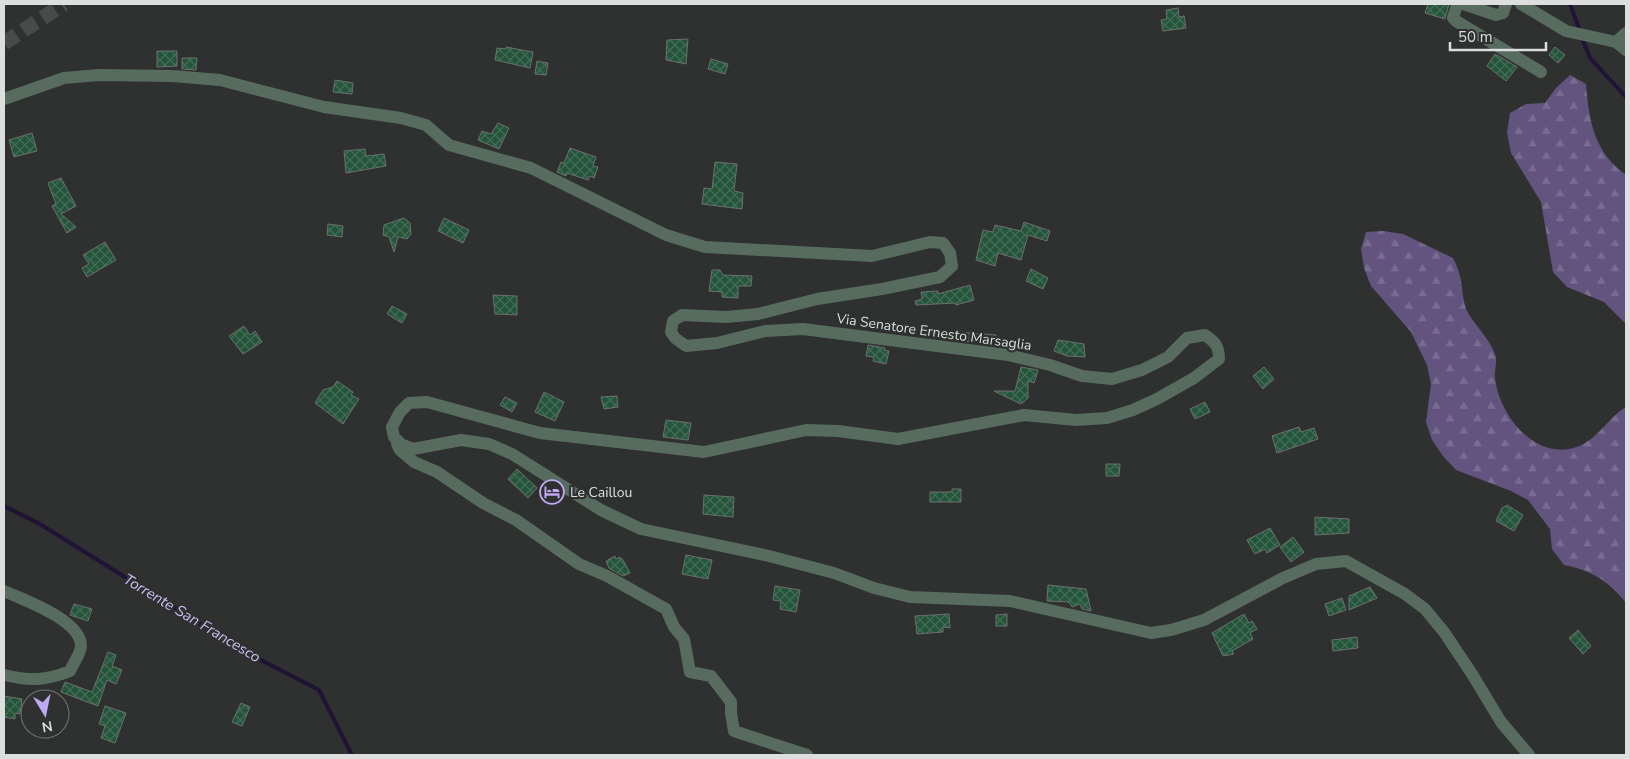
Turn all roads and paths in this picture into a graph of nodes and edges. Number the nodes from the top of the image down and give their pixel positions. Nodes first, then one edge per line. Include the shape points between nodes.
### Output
1 (1462, 4) edge
2 (1506, 4) edge
3 (1520, 4) edge
4 (1626, 33) edge
5 (1616, 42) junction
6 (1626, 50) edge
7 (1541, 72) dead end
8 (4, 99) edge
9 (394, 437) junction
10 (4, 591) edge
11 (4, 675) edge
12 (807, 755) edge
13 (1529, 755) edge

1 - 2 street via 1496,15 1503,13
1 - 7 street via 1457,5 1454,12 1456,21
3 - 5 street via 1566,31
4 - 5 street
5 - 6 street
8 - 9 street, Via Senatore Ernesto Marsaglia via 73,77 172,76 220,80 324,107 401,118 426,125 449,145 531,168 666,235 704,247 872,256 930,242 943,242 950,253 952,266 940,277 882,290 817,299 758,314 726,317 682,315 673,321 671,332 686,346 717,343 765,331 803,329 1008,355 1082,376 1112,379 1142,370 1168,357 1188,338 1205,335 1219,349 1219,359 1194,378 1133,410 1106,418 1076,420 1024,415 898,439 806,430 704,452 540,433 427,402 410,403 400,412 392,427
9 - 12 street via 400,450 414,462 438,472 483,503 516,520 578,564 607,576 666,609 684,639 690,672 711,676 731,702 734,731
9 - 13 street via 413,449 461,440 489,444 512,454 600,510 641,529 770,556 910,597 1010,601 1151,633 1204,620 1316,564 1346,561 1405,594 1425,610 1444,632 1501,722
10 - 11 street via 37,605 68,624 79,635 81,648 70,671 49,679 24,680

